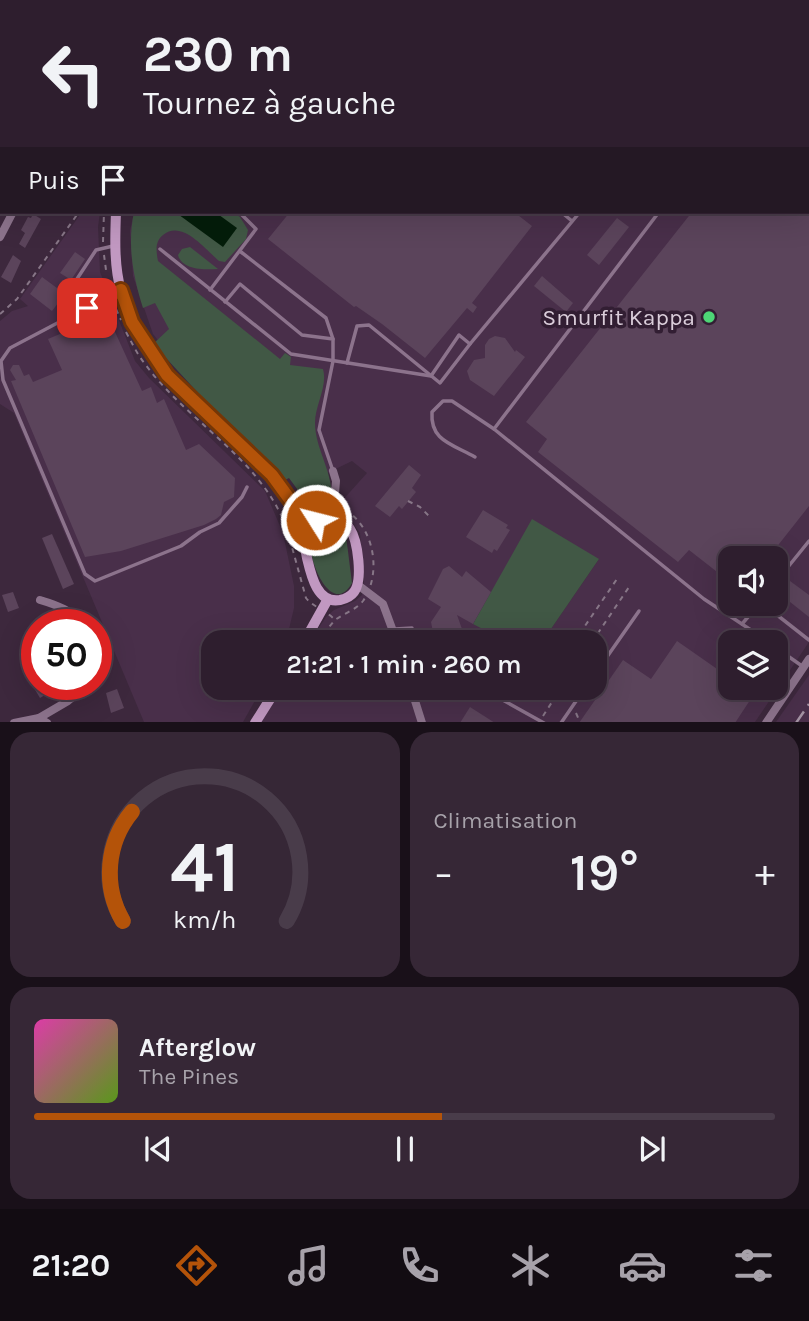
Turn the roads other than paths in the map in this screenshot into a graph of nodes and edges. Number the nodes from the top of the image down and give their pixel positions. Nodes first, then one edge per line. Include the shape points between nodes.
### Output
1 (12, 214) edge
2 (116, 214) edge
3 (241, 214) edge
4 (563, 214) edge
5 (578, 214) edge
6 (657, 214) edge
7 (572, 221) junction
8 (0, 237) edge
9 (115, 246) junction
10 (160, 249) dead end
11 (241, 252) junction
12 (72, 285) dead end
13 (121, 290) junction
14 (210, 290) junction
15 (225, 302) junction
16 (333, 339) junction
17 (470, 344) junction
18 (333, 361) junction
19 (346, 363) junction
20 (431, 376) junction
21 (494, 429) junction
22 (475, 457) dead end
23 (333, 471) joint
24 (247, 487) dead end
25 (333, 517) junction
26 (310, 525) junction
27 (809, 541) edge
28 (788, 567) edge
29 (358, 585) junction
30 (328, 598) junction
31 (40, 600) dead end
32 (64, 609) edge
33 (639, 611) dead end
34 (750, 616) edge
35 (777, 616) edge
36 (742, 624) junction
37 (412, 628) dead end
38 (311, 630) edge
39 (393, 630) joint
40 (751, 630) edge
41 (809, 640) edge
42 (788, 653) edge
43 (607, 657) edge
44 (806, 663) edge
45 (69, 700) edge
46 (269, 700) edge
47 (415, 700) edge
48 (503, 700) edge
49 (577, 700) edge
50 (43, 720) edge
51 (24, 722) edge
52 (256, 722) edge
53 (422, 722) edge
54 (544, 722) edge
55 (562, 722) edge
56 (767, 722) edge

1 - 8 street
2 - 9 main road
3 - 11 lane via 257,229
4 - 7 lane
5 - 7 lane
6 - 21 lane
7 - 17 lane
9 - 12 lane via 96,250
9 - 13 main road
10 - 14 lane
11 - 14 lane
11 - 16 lane via 326,318
13 - 24 lane via 10,348 1,361 3,380 85,574 95,581 181,547 219,523
13 - 26 main road via 132,322 167,375 272,475
14 - 15 lane
15 - 16 lane via 240,284 302,335
15 - 18 lane via 291,354
16 - 18 lane
17 - 20 lane via 440,383
17 - 20 lane via 459,335
18 - 19 lane
18 - 23 lane via 319,430
19 - 20 lane
19 - 20 lane via 357,326 369,325
21 - 22 lane via 452,401 443,401 432,412 436,435
21 - 36 lane via 704,599
23 - 25 street
25 - 26 main road
25 - 29 main road via 354,534
26 - 30 main road via 303,540 307,561 316,587
27 - 28 lane
29 - 30 main road via 342,600
29 - 39 street via 383,604
30 - 38 main road
31 - 32 street
33 - 43 lane
34 - 36 lane
35 - 41 lane
36 - 40 lane
37 - 39 lane
42 - 44 lane
44 - 56 street
45 - 50 street
46 - 52 main road
47 - 53 street
48 - 54 lane
49 - 55 lane
50 - 51 street

